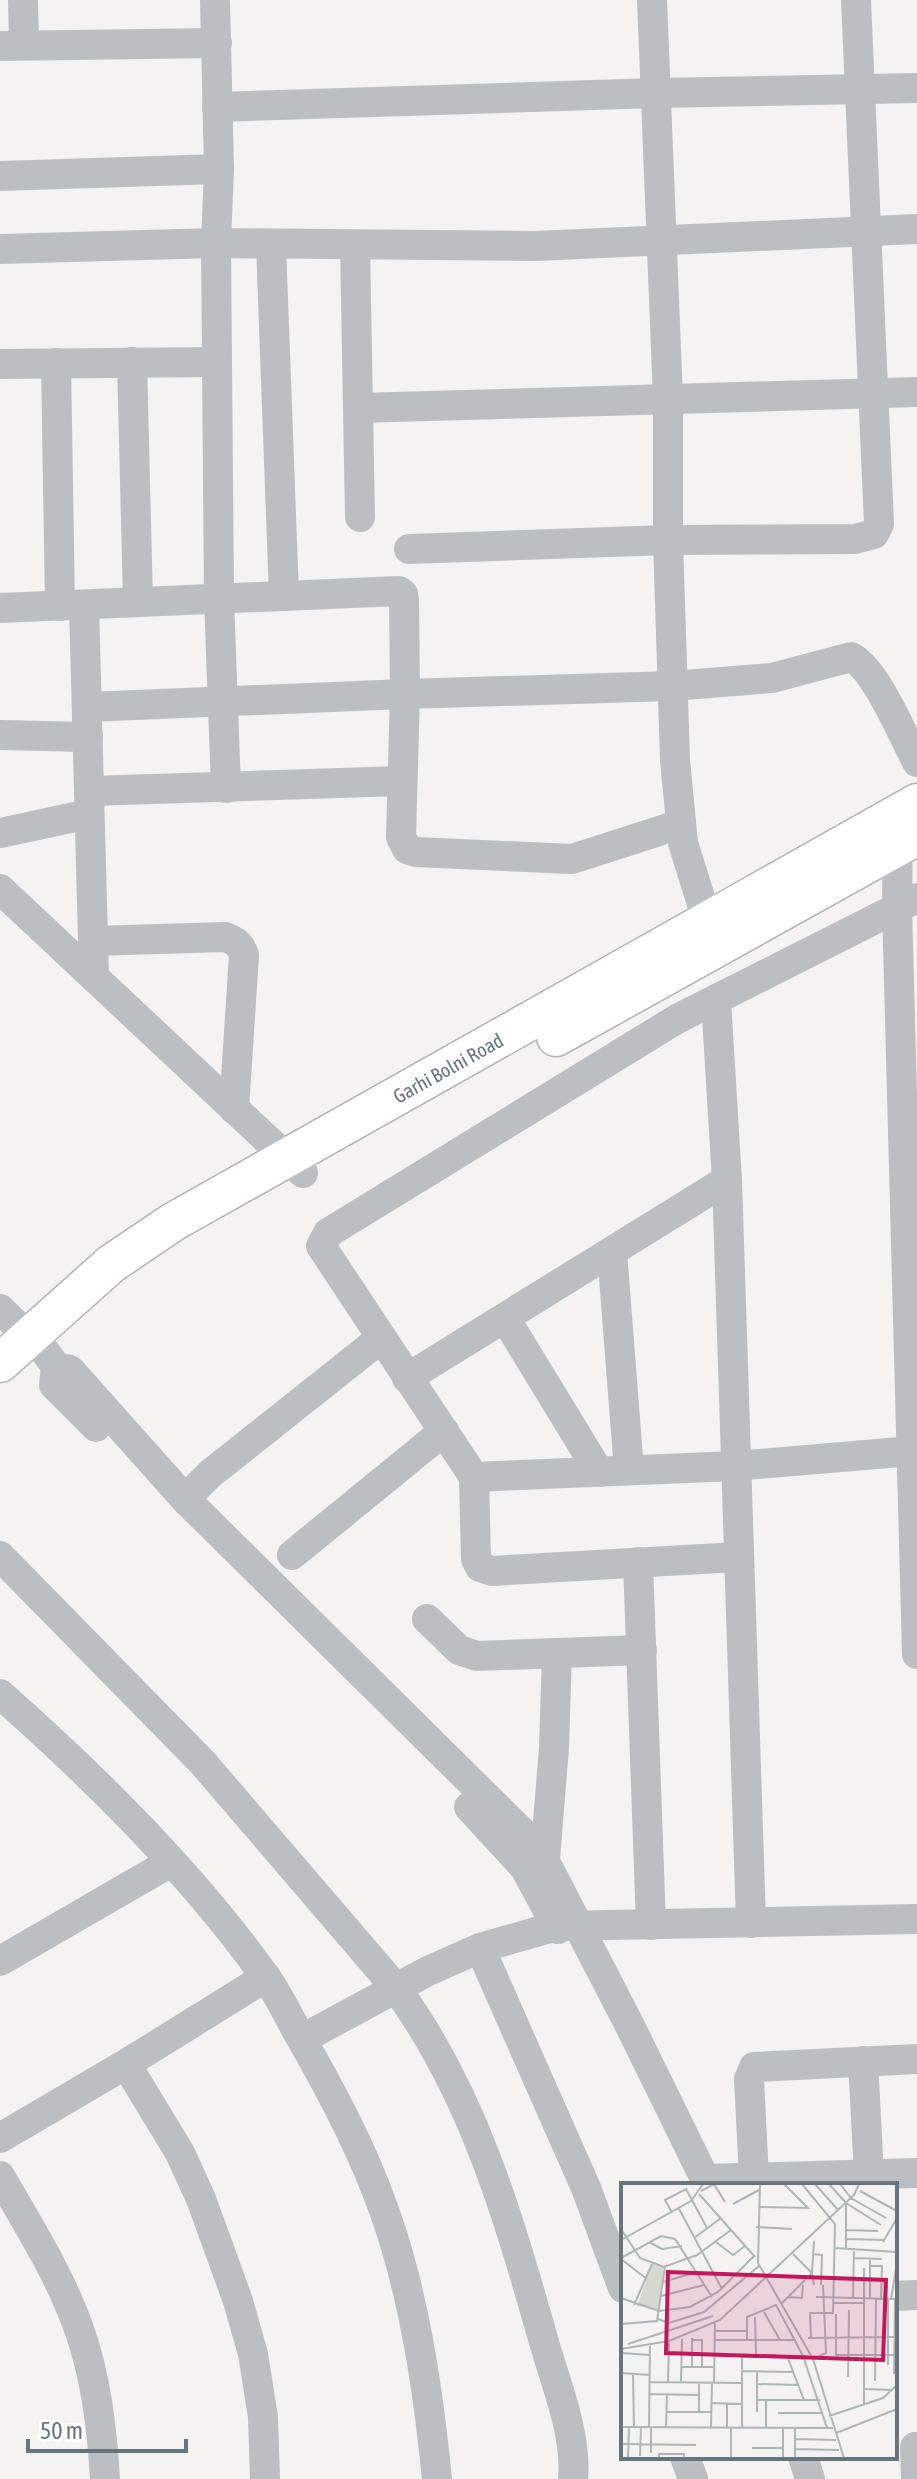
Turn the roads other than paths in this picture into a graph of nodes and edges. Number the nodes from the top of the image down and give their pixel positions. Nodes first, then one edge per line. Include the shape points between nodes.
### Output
1 (23, 0) edge
2 (215, 0) edge
3 (652, 0) edge
4 (856, 0) edge
5 (217, 43) junction
6 (12, 46) edge
7 (917, 88) edge
8 (860, 89) junction
9 (656, 93) junction
10 (217, 107) junction
11 (219, 169) junction
12 (0, 176) edge
13 (917, 229) edge
14 (866, 231) junction
15 (663, 240) junction
16 (216, 243) junction
17 (271, 245) junction
18 (355, 245) junction
19 (0, 249) edge
20 (132, 362) junction
21 (217, 362) junction
22 (56, 363) junction
23 (0, 364) edge
24 (917, 392) edge
25 (872, 393) junction
26 (668, 399) junction
27 (358, 408) junction
28 (360, 517) dead end
29 (668, 540) junction
30 (409, 549) dead end
31 (284, 596) junction
32 (219, 599) junction
33 (138, 602) junction
34 (72, 605) junction
35 (0, 608) edge
36 (672, 686) junction
37 (405, 694) junction
38 (224, 702) junction
39 (87, 707) junction
40 (0, 735) edge
41 (88, 737) junction
42 (917, 762) edge
43 (402, 781) junction
44 (226, 788) junction
45 (89, 803) junction
46 (681, 824) junction
47 (907, 825) edge
48 (0, 833) edge
49 (0, 889) edge
50 (907, 903) edge
51 (711, 935) junction
52 (93, 941) junction
53 (94, 977) junction
54 (716, 1000) junction
55 (910, 1091) edge
56 (234, 1109) junction
57 (296, 1165) junction
58 (727, 1180) junction
59 (612, 1252) junction
60 (0, 1309) edge
61 (505, 1318) junction
62 (380, 1339) junction
63 (44, 1353) junction
64 (0, 1363) edge
65 (407, 1378) junction
66 (0, 1391) edge
67 (444, 1431) junction
68 (912, 1451) junction
69 (735, 1466) junction
70 (614, 1471) junction
71 (474, 1477) junction
72 (185, 1499) junction
73 (292, 1555) dead end
74 (0, 1556) edge
75 (737, 1557) junction
76 (638, 1562) junction
77 (917, 1604) edge
78 (427, 1619) dead end
79 (642, 1650) junction
80 (557, 1653) junction
81 (917, 1654) edge
82 (0, 1694) edge
83 (545, 1859) junction
84 (171, 1862) junction
85 (917, 1919) edge
86 (751, 1923) junction
87 (651, 1925) junction
88 (567, 1926) junction
89 (480, 1948) junction
90 (0, 1961) edge
91 (266, 1977) junction
92 (396, 1988) junction
93 (302, 2039) junction
94 (917, 2059) edge
95 (863, 2061) junction
96 (126, 2064) junction
97 (0, 2138) edge
98 (917, 2173) edge
99 (869, 2175) junction
100 (0, 2176) edge
101 (754, 2178) junction
102 (700, 2183) edge
103 (621, 2283) edge
104 (917, 2295) edge
105 (897, 2296) edge
106 (909, 2447) edge
107 (686, 2459) edge
108 (789, 2459) edge
109 (804, 2459) edge
110 (105, 2479) edge
111 (265, 2479) edge
112 (437, 2479) edge
113 (573, 2479) edge
114 (693, 2479) edge
115 (794, 2479) edge
116 (810, 2479) edge
117 (916, 2479) edge

1 - 6 street
2 - 5 street
3 - 9 street
4 - 8 street
5 - 6 street
5 - 10 street
7 - 8 street
8 - 9 street
8 - 14 street
9 - 10 street
9 - 15 street
10 - 11 street
11 - 12 street
11 - 16 street
13 - 14 street
14 - 15 street
14 - 25 street
15 - 18 street
15 - 26 street
16 - 17 street
16 - 19 street
16 - 21 street
17 - 18 street
17 - 31 street
18 - 27 street
20 - 21 street
20 - 22 street
20 - 33 street
21 - 32 street
22 - 23 street
22 - 34 street
24 - 25 street
25 - 26 street
25 - 29 street via 879,524 874,534 855,539
26 - 27 street
26 - 29 street
27 - 28 street
29 - 30 street
29 - 36 street
31 - 32 street
31 - 37 street via 394,590 403,594
32 - 33 street
32 - 38 street
33 - 34 street
34 - 35 street
34 - 39 street
36 - 37 street
36 - 42 street via 772,678 851,657 872,676
36 - 46 street
37 - 38 street
37 - 43 street
38 - 39 street
38 - 44 street
39 - 41 street
40 - 41 street
41 - 45 street
43 - 44 street
43 - 46 street via 401,837 407,849 416,852 572,859
44 - 45 street
45 - 48 street
45 - 52 street
46 - 51 street
47 - 50 street
47 - 51 main road, Garhi Bolni Road
49 - 53 street
50 - 54 street
50 - 55 street
51 - 57 main road, Garhi Bolni Road via 439,1074
52 - 53 street
52 - 56 street via 225,937 241,946
53 - 56 street
54 - 58 street
54 - 62 street via 328,1233 323,1253
55 - 68 street
56 - 57 street
57 - 63 main road, Garhi Bolni Road via 137,1245 111,1264
58 - 59 street
58 - 69 street
59 - 61 street
59 - 70 street
60 - 63 street
61 - 65 street
61 - 70 street
62 - 65 street
62 - 72 street
63 - 64 main road, Garhi Bolni Road
63 - 66 main road, Garhi Bolni Road
63 - 72 street via 70,1370
63 - 88 street via 54,1385 504,1843
65 - 67 street
67 - 71 street
67 - 73 street
68 - 69 street
68 - 77 street
69 - 70 street
69 - 75 street
70 - 71 street
71 - 76 street via 476,1559 485,1570
72 - 83 street
74 - 92 street via 203,1763
75 - 76 street
75 - 86 street
76 - 79 street
77 - 81 street
78 - 80 street via 467,1654
79 - 80 street
79 - 87 street
80 - 83 street
82 - 84 street
83 - 88 street
84 - 90 street
84 - 91 street
85 - 86 street
86 - 87 street
87 - 88 street
88 - 89 street
88 - 102 street
89 - 92 street
89 - 103 street via 586,2188
91 - 93 street
91 - 96 street
92 - 93 street
92 - 113 street via 418,2017 476,2128 562,2405
93 - 112 street via 386,2215 417,2330
94 - 95 street
95 - 99 street
95 - 101 street via 754,2067 749,2079
96 - 97 street
96 - 111 street via 180,2153 238,2301 263,2417
98 - 99 street
99 - 101 street
100 - 110 street via 78,2327 97,2400
101 - 102 street
104 - 105 street
106 - 117 street
107 - 114 street
108 - 115 street
109 - 116 street

